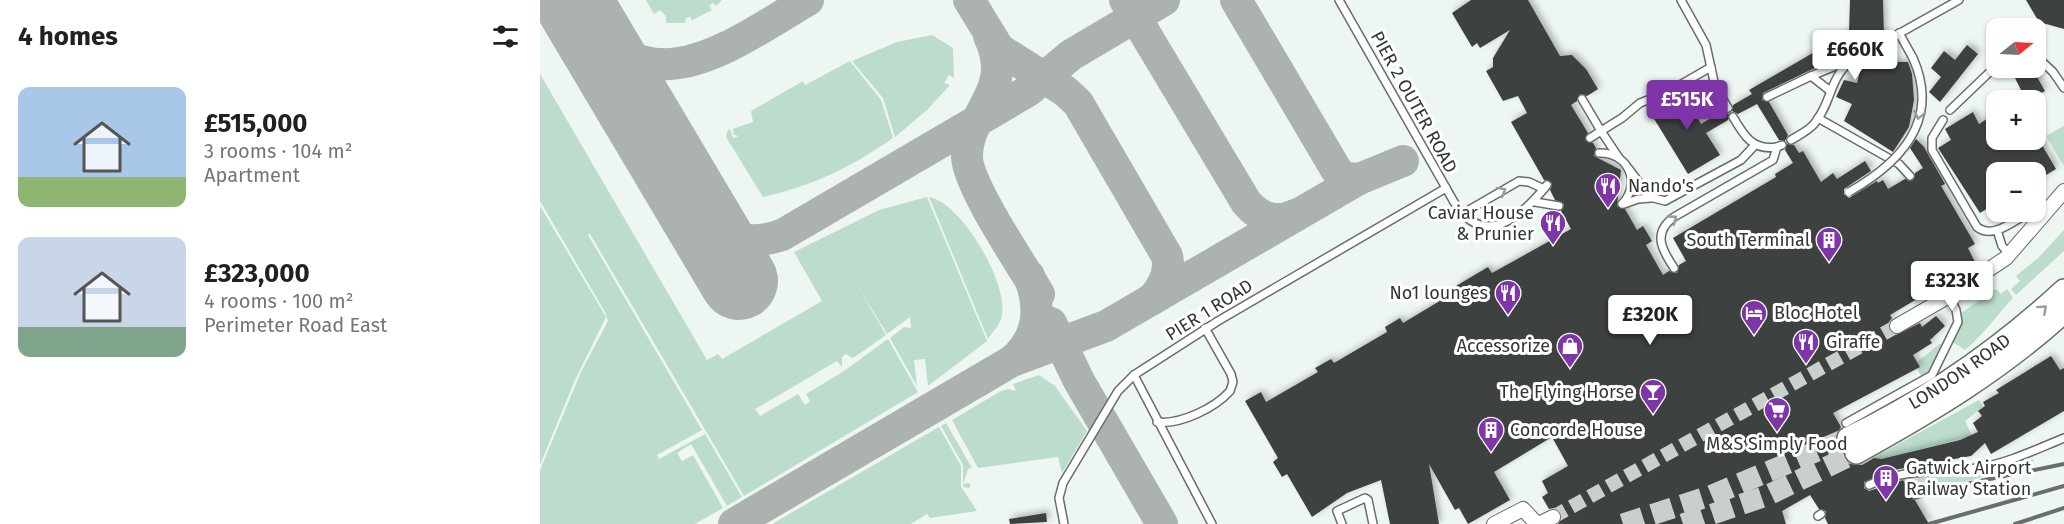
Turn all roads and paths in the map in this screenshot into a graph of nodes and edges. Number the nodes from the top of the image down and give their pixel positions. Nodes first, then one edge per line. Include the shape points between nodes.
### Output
1 (1339, 0) edge
2 (1681, 0) edge
3 (1959, 0) edge
4 (1946, 3) edge
5 (1902, 32) junction
6 (1884, 42) dead end
7 (1853, 49) dead end
8 (1849, 61) junction
9 (1711, 67) junction
10 (2046, 67) edge
11 (1811, 76) junction
12 (1986, 76) edge
13 (2064, 86) edge
14 (1829, 90) junction
15 (1767, 97) dead end
16 (1582, 99) dead end
17 (1728, 108) dead end
18 (1950, 110) dead end
19 (1733, 117) dead end
20 (1818, 118) junction
21 (1943, 120) dead end
22 (1601, 131) junction
23 (1590, 138) dead end
24 (1791, 140) dead end
25 (1755, 145) junction
26 (1599, 153) dead end
27 (1620, 158) junction
28 (1629, 169) junction
29 (1910, 176) dead end
30 (1446, 188) junction
31 (2064, 191) edge
32 (1849, 192) dead end
33 (1653, 199) junction
34 (1535, 202) junction
35 (1559, 206) dead end
36 (2046, 206) edge
37 (2050, 208) junction
38 (1462, 214) junction
39 (2012, 222) edge
40 (1997, 230) junction
41 (2009, 254) junction
42 (1674, 268) dead end
43 (2064, 290) edge
44 (1948, 296) junction
45 (2064, 312) edge
46 (1897, 326) tunnel mouth
47 (1205, 328) junction
48 (1134, 375) junction
49 (1158, 422) junction
50 (1850, 438) junction
51 (2064, 438) edge
52 (1869, 485) dead end
53 (1553, 517) tunnel mouth
54 (1064, 524) edge
55 (1212, 524) edge
56 (1342, 524) edge
57 (1373, 524) edge
58 (1494, 524) edge
59 (1538, 524) edge

1 - 30 lane, PIER 2 OUTER ROAD
2 - 9 lane via 1706,45
3 - 4 lane
4 - 5 lane
5 - 6 lane
5 -> 32 lane, bridge via 1920,76 1920,112 1914,131 1889,166
7 - 8 lane
8 - 11 lane
8 - 14 lane via 1863,55 1843,69
9 - 17 lane via 1715,86
9 - 22 lane via 1640,103
10 - 13 lane
11 - 14 lane
11 - 15 lane
12 - 18 lane
14 - 20 lane
16 - 22 lane
19 - 25 lane
20 - 24 lane
20 - 29 lane via 1899,164
21 - 40 lane via 1932,138 1933,152 1977,227 1986,232
22 - 23 lane
22 - 27 lane
25 - 33 lane via 1741,160 1677,196 1665,201
42 -> 25 lane via 1660,242 1664,225 1775,158 1779,146
26 - 27 lane
27 - 28 lane
28 - 33 lane
28 - 33 lane via 1632,188 1622,204
30 - 38 lane, PIER 2 OUTER ROAD
30 - 47 lane, PIER 1 ROAD
31 - 37 street
34 - 35 lane
34 - 38 lane via 1494,228 1478,225
38 -> 34 lane via 1519,181 1546,187
36 - 37 lane
37 - 41 street
39 - 40 lane
40 - 41 lane
41 - 44 street
50 -> 43 main road, LONDON ROAD via 1958,375 2019,331
44 - 46 street
44 - 50 lane via 1958,322 1932,375
45 - 50 main road, LONDON ROAD via 1971,386
47 - 48 lane, PIER 1 ROAD
47 - 49 lane via 1231,374 1230,391 1195,413 1172,422
48 - 49 lane
48 - 54 lane, PIER 1 ROAD via 1118,391 1063,483 1059,498
49 - 55 lane
51 - 52 lane via 1981,467 1920,470 1885,477
53 - 59 street
56 - 57 lane via 1337,511 1367,498
58 - 59 street via 1521,508

